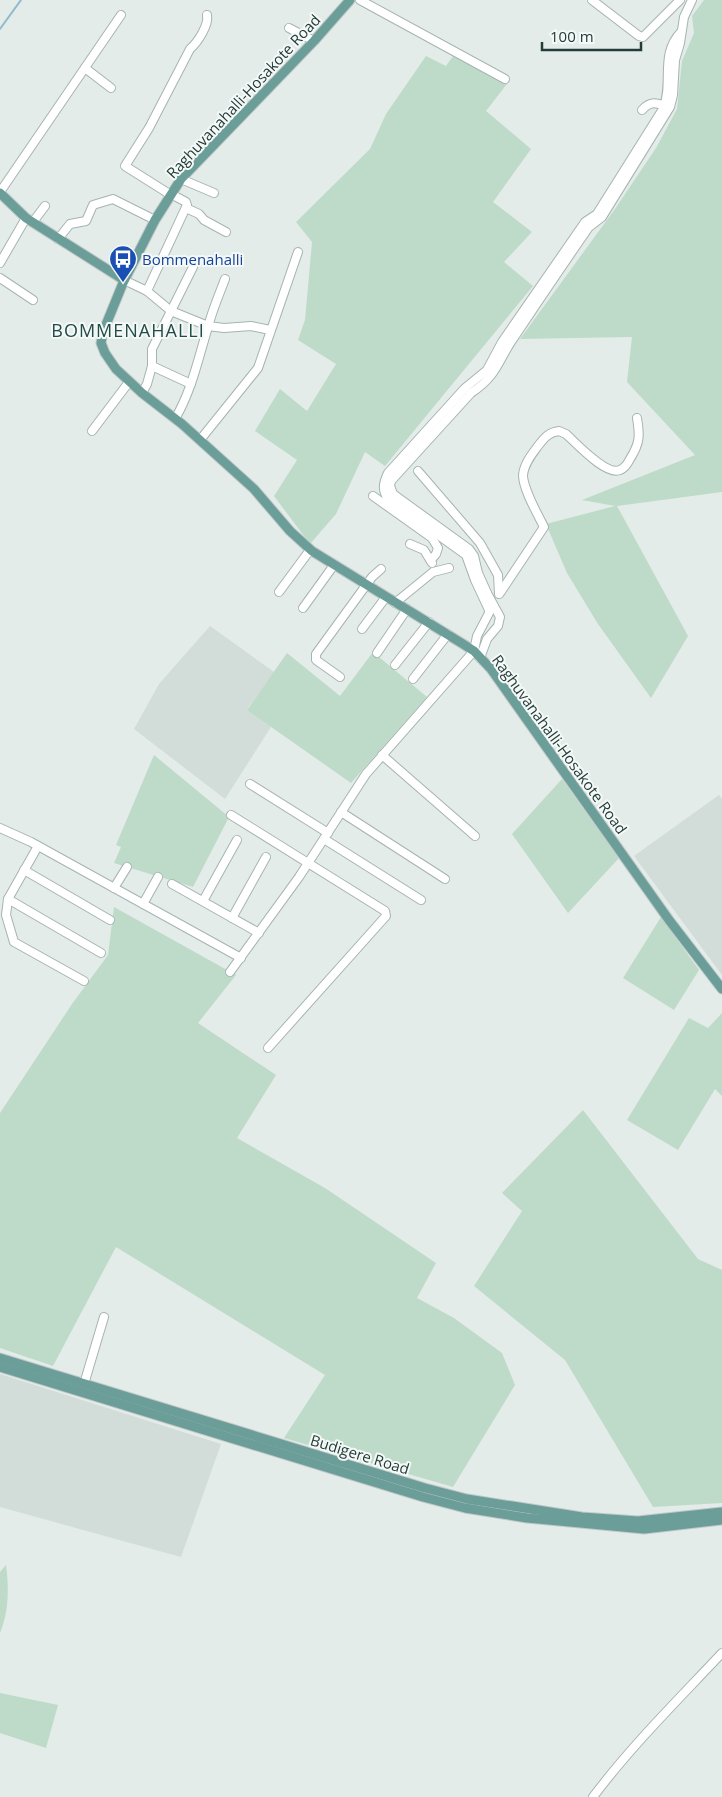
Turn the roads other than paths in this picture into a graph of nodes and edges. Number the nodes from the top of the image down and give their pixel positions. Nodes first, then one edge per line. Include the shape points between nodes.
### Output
1 (350, 0) edge
2 (360, 0) edge
3 (592, 0) edge
4 (692, 0) edge
5 (678, 2) edge
6 (687, 9) junction
7 (121, 15) dead end
8 (207, 15) dead end
9 (289, 28) dead end
10 (314, 41) junction
11 (85, 68) junction
12 (505, 80) dead end
13 (111, 88) dead end
14 (667, 106) junction
15 (642, 110) dead end
16 (181, 180) junction
17 (0, 192) edge
18 (214, 193) dead end
19 (171, 194) junction
20 (45, 206) dead end
21 (186, 208) junction
22 (29, 220) junction
23 (155, 220) junction
24 (226, 232) dead end
25 (59, 238) junction
26 (298, 252) dead end
27 (0, 263) edge
28 (193, 268) dead end
29 (0, 278) edge
30 (225, 279) dead end
31 (124, 280) junction
32 (147, 291) junction
33 (33, 300) dead end
34 (171, 311) junction
35 (208, 326) junction
36 (270, 330) junction
37 (152, 366) junction
38 (129, 382) junction
39 (191, 384) junction
40 (142, 393) junction
41 (636, 418) dead end
42 (175, 419) junction
43 (92, 431) dead end
44 (200, 440) junction
45 (418, 471) dead end
46 (373, 496) dead end
47 (410, 544) dead end
48 (310, 550) junction
49 (431, 560) junction
50 (334, 565) junction
51 (449, 568) dead end
52 (381, 569) dead end
53 (433, 572) junction
54 (366, 585) junction
55 (279, 592) dead end
56 (500, 593) junction
57 (386, 597) junction
58 (396, 603) junction
59 (491, 606) junction
60 (303, 608) dead end
61 (407, 609) junction
62 (429, 622) junction
63 (362, 629) dead end
64 (448, 634) junction
65 (377, 653) dead end
66 (477, 654) junction
67 (395, 665) dead end
68 (340, 678) dead end
69 (413, 680) dead end
70 (382, 755) junction
71 (250, 784) dead end
72 (341, 812) junction
73 (231, 815) dead end
74 (0, 828) edge
75 (326, 836) junction
76 (476, 836) dead end
77 (237, 840) dead end
78 (38, 846) junction
79 (266, 857) dead end
80 (308, 863) junction
81 (127, 867) dead end
82 (24, 870) junction
83 (158, 877) dead end
84 (445, 879) dead end
85 (172, 884) dead end
86 (114, 888) junction
87 (8, 898) junction
88 (421, 900) dead end
89 (203, 901) junction
90 (143, 904) junction
91 (232, 918) junction
92 (110, 920) dead end
93 (259, 933) junction
94 (101, 953) dead end
95 (240, 958) junction
96 (230, 972) dead end
97 (84, 981) dead end
98 (722, 989) edge
99 (268, 1048) dead end
100 (104, 1317) dead end
101 (0, 1358) edge
102 (0, 1368) edge
103 (58, 1381) junction
104 (84, 1384) junction
105 (722, 1512) edge
106 (722, 1520) edge
107 (722, 1653) edge
108 (593, 1797) edge

1 - 10 main road, Raghuvanahalli-Hosakote Road
2 - 12 street
3 - 5 street via 643,37
4 - 6 street
5 - 6 street
6 - 14 street via 675,60 673,95
7 - 11 street
8 - 19 street via 208,20 198,40 125,166
9 - 10 street
10 - 16 main road, Raghuvanahalli-Hosakote Road
11 - 13 street
11 - 17 street
14 - 15 street via 651,103
14 - 59 street via 606,211 589,227 550,278 493,375 482,386 468,390 387,489 472,552
16 - 18 street
16 - 19 main road, Raghuvanahalli-Hosakote Road
17 - 22 main road
19 - 21 street via 186,202
19 - 23 main road, Raghuvanahalli-Hosakote Road
20 - 22 street
21 - 24 street
21 - 32 street
22 - 25 main road
22 - 27 street
23 - 25 street via 113,199 93,205 86,221 70,224
23 - 31 main road, Raghuvanahalli-Hosakote Road
25 - 31 main road
26 - 36 street
28 - 34 street
29 - 33 street
30 - 35 street
31 - 32 street
31 - 38 main road, Raghuvanahalli-Hosakote Road via 102,332 102,343 116,369
32 - 34 street
34 - 35 street
34 - 37 street via 152,349
35 - 36 street via 251,326
35 - 39 street
36 - 44 street via 258,368
37 - 39 street
37 - 40 street
38 - 40 main road, Raghuvanahalli-Hosakote Road
38 - 43 street
39 - 42 street
40 - 42 main road, Raghuvanahalli-Hosakote Road
41 - 56 street via 640,434 638,447 620,470 613,471 599,464 559,431 548,434 539,444 523,474 524,484 544,526
42 - 44 main road, Raghuvanahalli-Hosakote Road
44 - 48 main road, Raghuvanahalli-Hosakote Road via 254,489
45 - 56 street via 480,543 498,575
46 - 49 street via 432,538 438,548
47 - 49 street via 424,550
48 - 50 main road, Raghuvanahalli-Hosakote Road
48 - 55 street
49 - 53 street
50 - 54 main road, Raghuvanahalli-Hosakote Road
50 - 60 street
51 - 53 street
52 - 54 street
53 - 58 street
54 - 57 main road, Raghuvanahalli-Hosakote Road
54 - 68 street via 315,656
56 - 59 street
57 - 58 main road, Raghuvanahalli-Hosakote Road
57 - 63 street
58 - 61 main road, Raghuvanahalli-Hosakote Road
59 - 66 street via 477,636
59 - 66 street via 500,620
61 - 62 main road, Raghuvanahalli-Hosakote Road
61 - 65 street
62 - 64 main road, Raghuvanahalli-Hosakote Road
62 - 67 street
64 - 66 main road, Raghuvanahalli-Hosakote Road
64 - 69 street
66 - 70 street
66 - 98 main road, Raghuvanahalli-Hosakote Road
70 - 72 street
70 - 76 street
71 - 75 street
72 - 75 street
72 - 84 street
73 - 80 street
74 - 78 street
75 - 80 street
75 - 88 street
77 - 89 street
78 - 82 street
78 - 86 street
79 - 91 street
80 - 93 street
80 - 99 street via 385,911 386,916
81 - 86 street
82 - 87 street
82 - 92 street
83 - 90 street
85 - 89 street
86 - 90 street
87 - 94 street
87 - 97 street via 6,915 14,942
89 - 91 street
90 - 95 street
91 - 93 street
93 - 95 street
95 - 96 street
100 - 104 street
101 - 103 main road, Budigere Road
102 - 103 main road, Budigere Road
103 - 104 main road, Budigere Road
103 - 106 main road, Budigere Road via 465,1508 536,1519 644,1529
104 - 105 main road, Budigere Road via 467,1499 582,1517 638,1521
107 - 108 street via 651,1727

